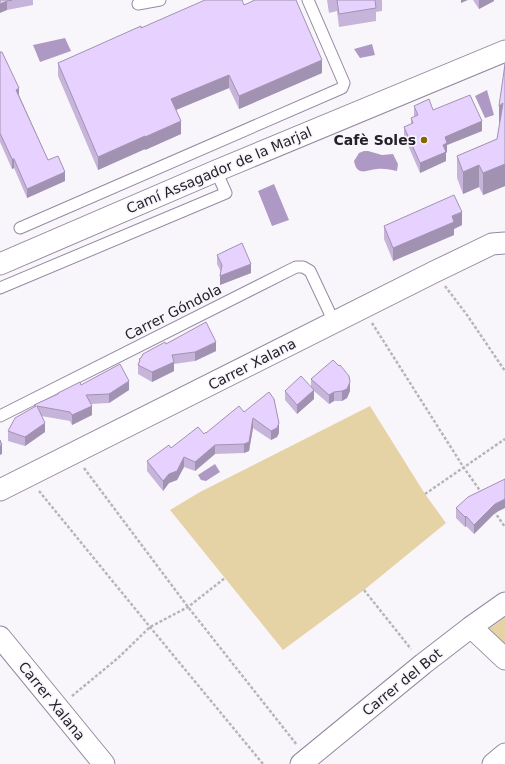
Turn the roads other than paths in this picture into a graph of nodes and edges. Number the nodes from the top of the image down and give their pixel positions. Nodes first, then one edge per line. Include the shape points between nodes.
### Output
1 (160, 0) edge
2 (308, 0) edge
3 (138, 4) dead end
4 (505, 51) edge
5 (216, 171) junction
6 (20, 228) dead end
7 (505, 243) edge
8 (0, 264) edge
9 (0, 288) edge
10 (334, 322) junction
11 (0, 416) edge
12 (0, 490) edge
13 (505, 603) edge
14 (471, 627) junction
15 (0, 637) edge
16 (505, 659) edge
17 (505, 754) edge
18 (304, 761) edge
19 (104, 764) edge
20 (493, 764) edge

1 - 3 lane
2 - 6 lane via 344,83 342,88
4 - 5 street, Camí Assagador de la Marjal
5 - 8 street, Camí Assagador de la Marjal
5 - 9 lane via 226,193
7 - 10 street, Carrer Xalana via 492,244
10 - 11 lane, Carrer Góndola via 310,271 296,267
10 - 12 street, Carrer Xalana
13 - 14 street, Carrer del Bot
14 - 16 street
14 - 18 street, Carrer del Bot
15 - 19 street, Carrer Xalana
17 - 20 street

